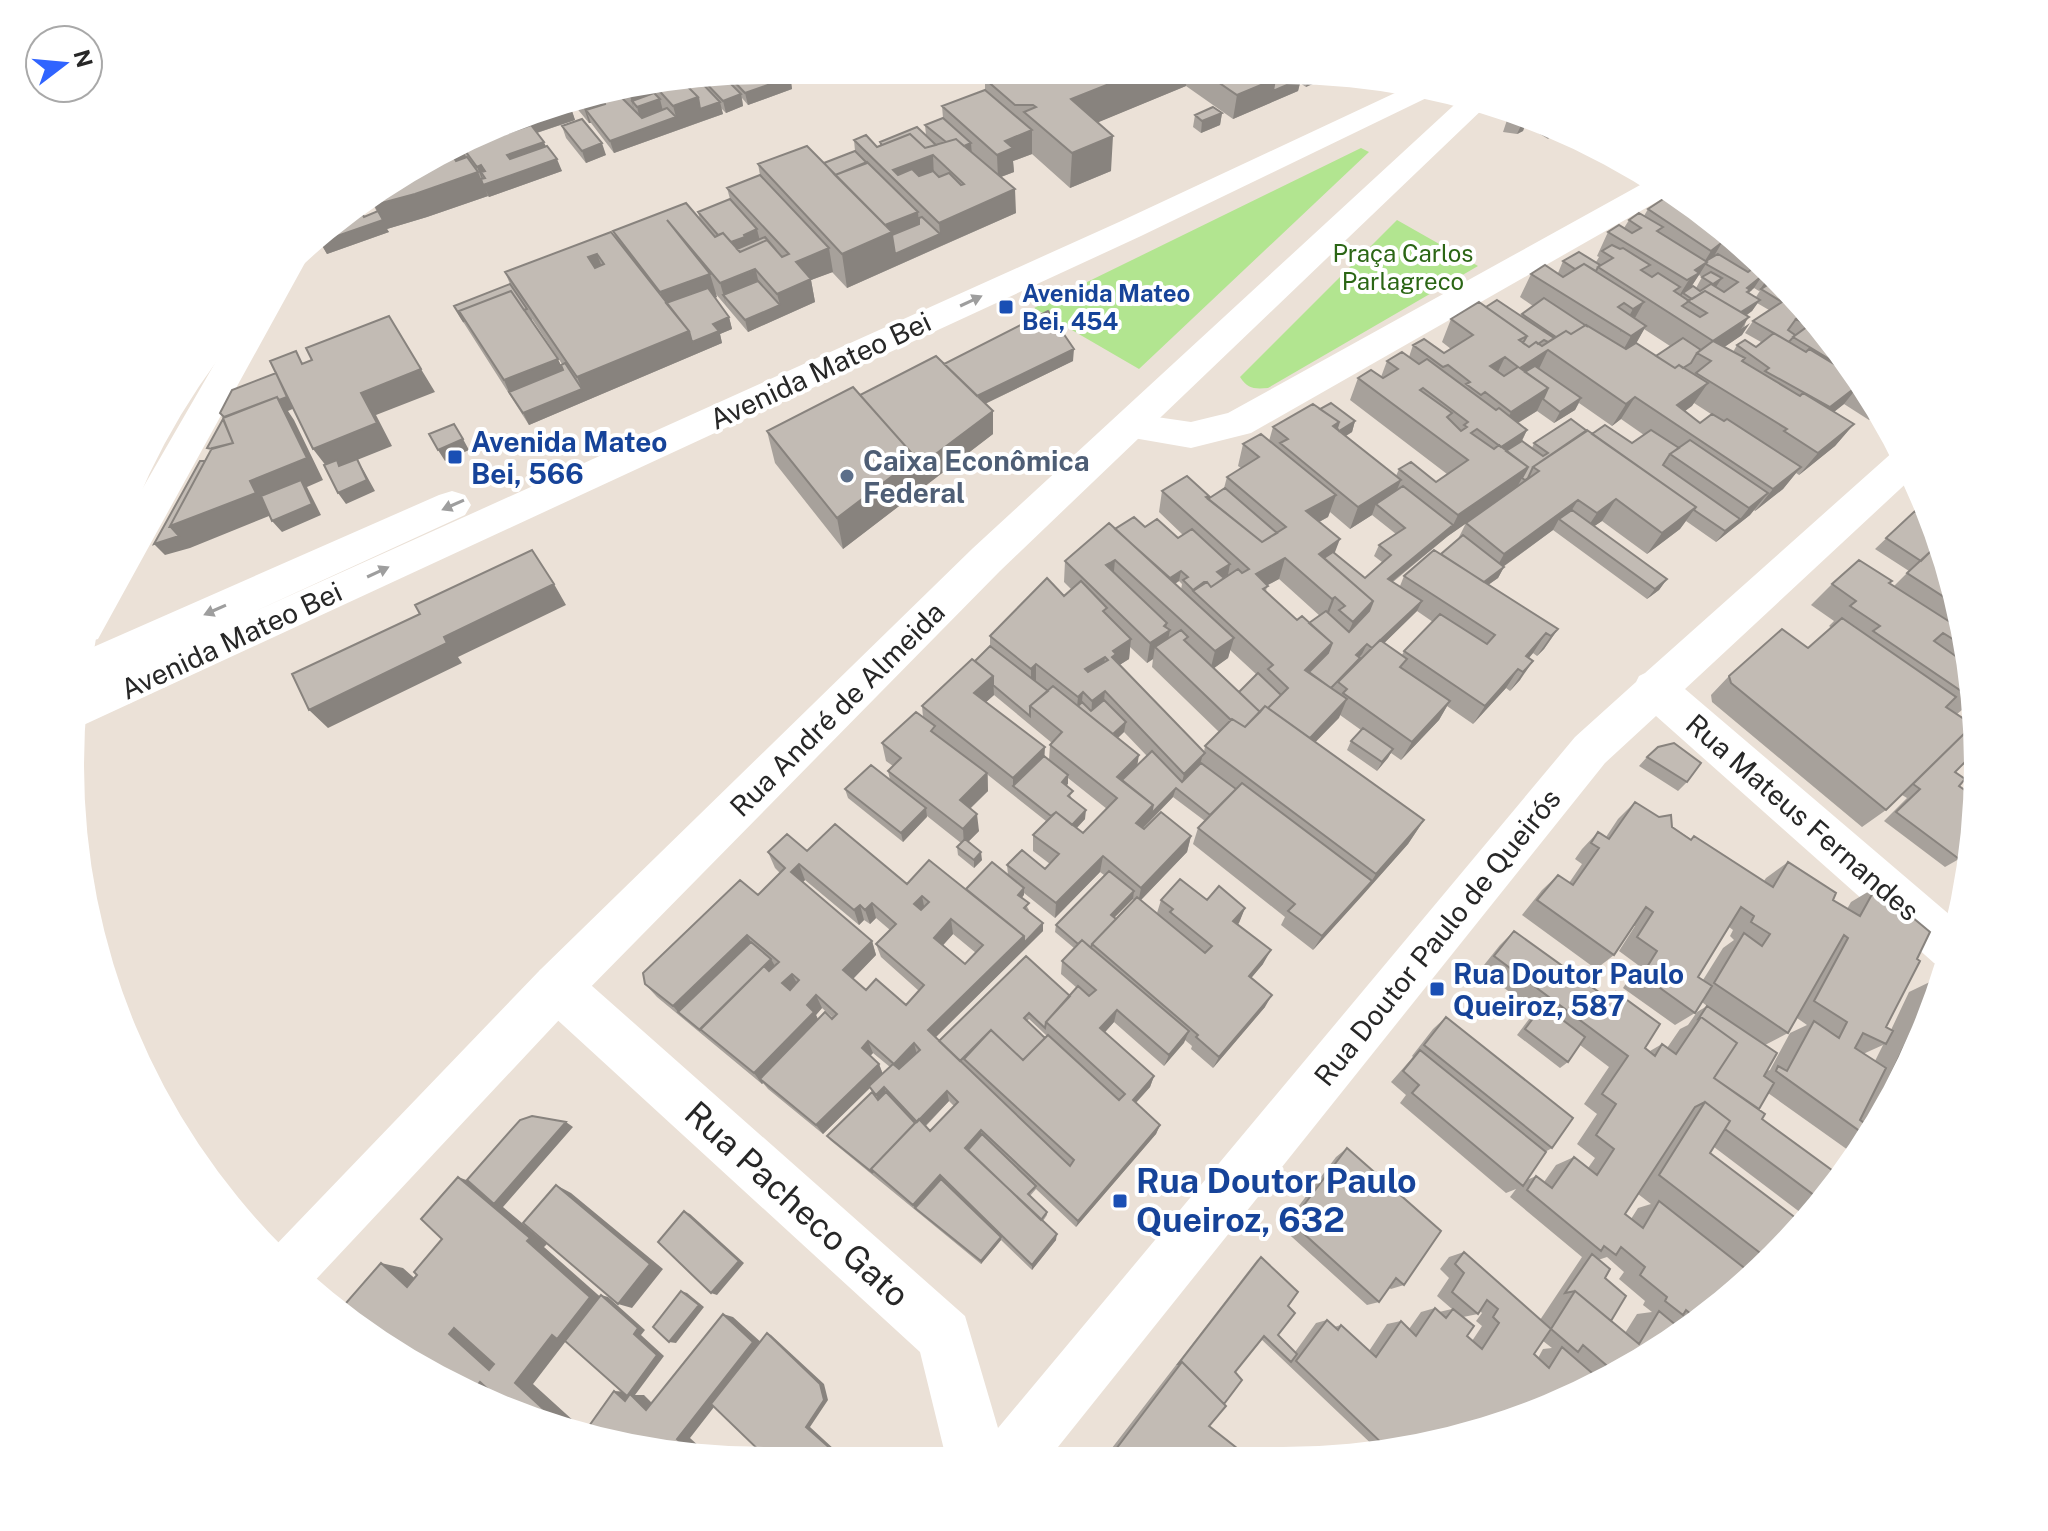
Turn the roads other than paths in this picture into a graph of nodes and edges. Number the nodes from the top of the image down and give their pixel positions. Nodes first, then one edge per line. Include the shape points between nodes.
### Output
1 (1391, 93) edge
2 (1393, 94) edge
3 (1405, 95) edge
4 (1466, 109) edge
5 (1403, 167) junction
6 (1650, 192) edge
7 (267, 301) edge
8 (1129, 426) junction
9 (1897, 470) edge
10 (109, 583) edge
11 (92, 666) edge
12 (1654, 688) junction
13 (87, 706) edge
14 (1942, 939) edge
15 (557, 987) junction
16 (298, 1261) edge
17 (973, 1447) edge
18 (1020, 1447) edge

1 -> 11 main road, Avenida Mateo Bei via 1238,156
13 -> 2 main road, Avenida Mateo Bei via 1115,236
3 - 5 main road via 1411,137
4 - 5 main road, Rua André de Almeida
5 - 8 main road, Rua André de Almeida
6 - 8 main road via 1238,424 1191,435
7 - 10 main road
8 - 15 main road, Rua André de Almeida via 986,560
9 - 12 main road, Rua Doutor Paulo de Queirós
12 - 14 main road, Rua Mateus Fernandes
12 - 18 main road, Rua Doutor Paulo de Queirós via 1590,750
15 - 16 main road, Rua André de Almeida
15 - 17 main road, Rua Pacheco Gato via 945,1336

